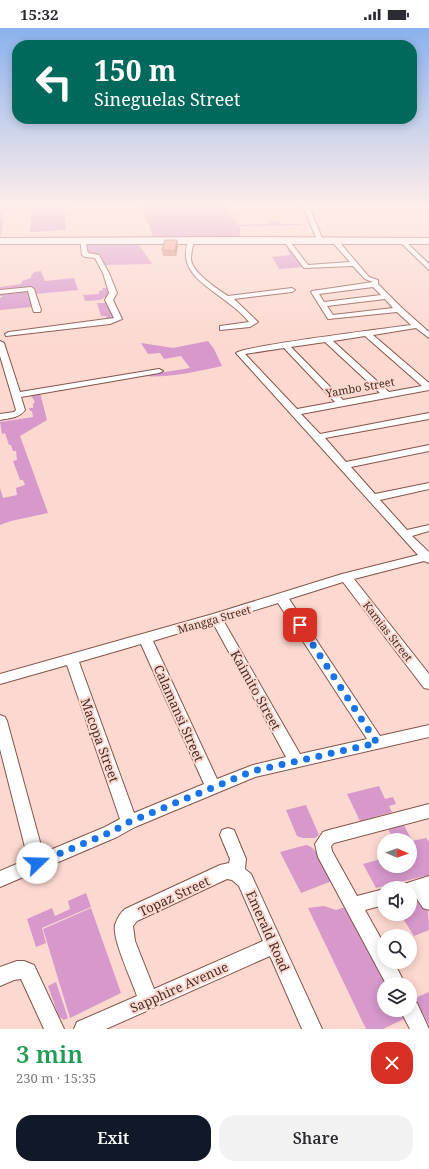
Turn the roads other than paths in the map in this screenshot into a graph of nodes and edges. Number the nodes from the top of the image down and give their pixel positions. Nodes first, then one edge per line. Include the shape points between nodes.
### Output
1 (84, 251) edge
2 (189, 251) edge
3 (294, 251) edge
4 (343, 251) edge
5 (412, 251) edge
6 (354, 264) junction
7 (429, 268) edge
8 (374, 284) junction
9 (292, 290) dead end
10 (0, 292) edge
11 (386, 297) junction
12 (228, 298) junction
13 (323, 304) junction
14 (37, 310) dead end
15 (399, 310) junction
16 (416, 326) junction
17 (223, 328) dead end
18 (10, 334) dead end
19 (368, 334) junction
20 (429, 336) edge
21 (327, 340) junction
22 (0, 343) edge
23 (285, 345) junction
24 (159, 371) dead end
25 (429, 387) edge
26 (386, 394) junction
27 (16, 395) junction
28 (341, 402) junction
29 (295, 412) junction
30 (429, 416) edge
31 (0, 417) edge
32 (317, 437) junction
33 (429, 448) edge
34 (344, 465) junction
35 (429, 486) edge
36 (373, 498) junction
37 (429, 528) edge
38 (404, 534) junction
39 (428, 557) edge
40 (346, 577) junction
41 (282, 599) junction
42 (216, 618) junction
43 (145, 638) junction
44 (71, 659) junction
45 (0, 679) edge
46 (429, 684) edge
47 (0, 721) edge
48 (429, 731) edge
49 (377, 743) junction
50 (296, 761) junction
51 (213, 787) junction
52 (429, 810) edge
53 (129, 822) junction
54 (228, 835) dead end
55 (37, 863) junction
56 (236, 872) junction
57 (0, 879) edge
58 (419, 887) edge
59 (377, 899) edge
60 (429, 902) edge
61 (353, 906) junction
62 (274, 945) junction
63 (0, 977) edge
64 (392, 977) edge
65 (149, 1001) junction
66 (414, 1017) edge
67 (54, 1029) edge
68 (84, 1029) edge
69 (312, 1029) edge
70 (420, 1029) edge

1 - 18 street via 85,256 97,256 106,273 114,293 109,300 118,319
2 - 12 street via 190,265 206,284
3 - 6 street via 306,267
4 - 6 street
5 - 7 street
6 - 8 street via 367,278 377,282
8 - 11 street
8 - 13 street via 314,291
9 - 12 street
10 - 14 street via 30,289
11 - 13 street
11 - 15 street
12 - 17 street via 254,322 250,325
13 - 15 street via 329,316 333,317
15 - 16 street
16 - 19 street
16 - 20 street
19 - 21 street
19 - 25 street
21 - 23 street
21 - 26 street
22 - 27 street
23 - 28 street
23 - 29 street via 240,353
24 - 27 street
25 - 26 street, Yambo Street
26 - 28 street, Yambo Street
27 - 31 street via 21,410 16,414
28 - 29 street, Yambo Street
29 - 32 street
30 - 32 street
32 - 34 street
33 - 34 street
34 - 36 street
35 - 36 street
36 - 38 street
37 - 38 street
38 - 39 street
39 - 40 street, Mangga Street
40 - 41 street, Mangga Street
40 - 46 street, Kamias Street
41 - 42 street, Mangga Street
41 - 49 street
42 - 43 street, Mangga Street
42 - 50 street, Kaimito Street
43 - 44 street, Mangga Street
43 - 51 street, Calamansi Street
44 - 45 street, Mangga Street
44 - 53 street, Macopa Street
47 - 55 street
48 - 49 street
49 - 50 street
50 - 51 street via 253,771
51 - 53 street
52 - 61 street via 329,837 324,841 324,852
53 - 55 street
54 - 56 street via 238,859
55 - 57 street
56 - 62 street, Emerald Road via 245,880
56 - 65 street, Topaz Street via 226,871 131,915 127,920 124,926 126,938
58 - 60 street
59 - 61 street
61 - 64 street
62 - 65 street, Sapphire Avenue
62 - 69 street, Emerald Road
63 - 67 street via 16,969 27,972
65 - 68 street, Sapphire Avenue
66 - 70 street

